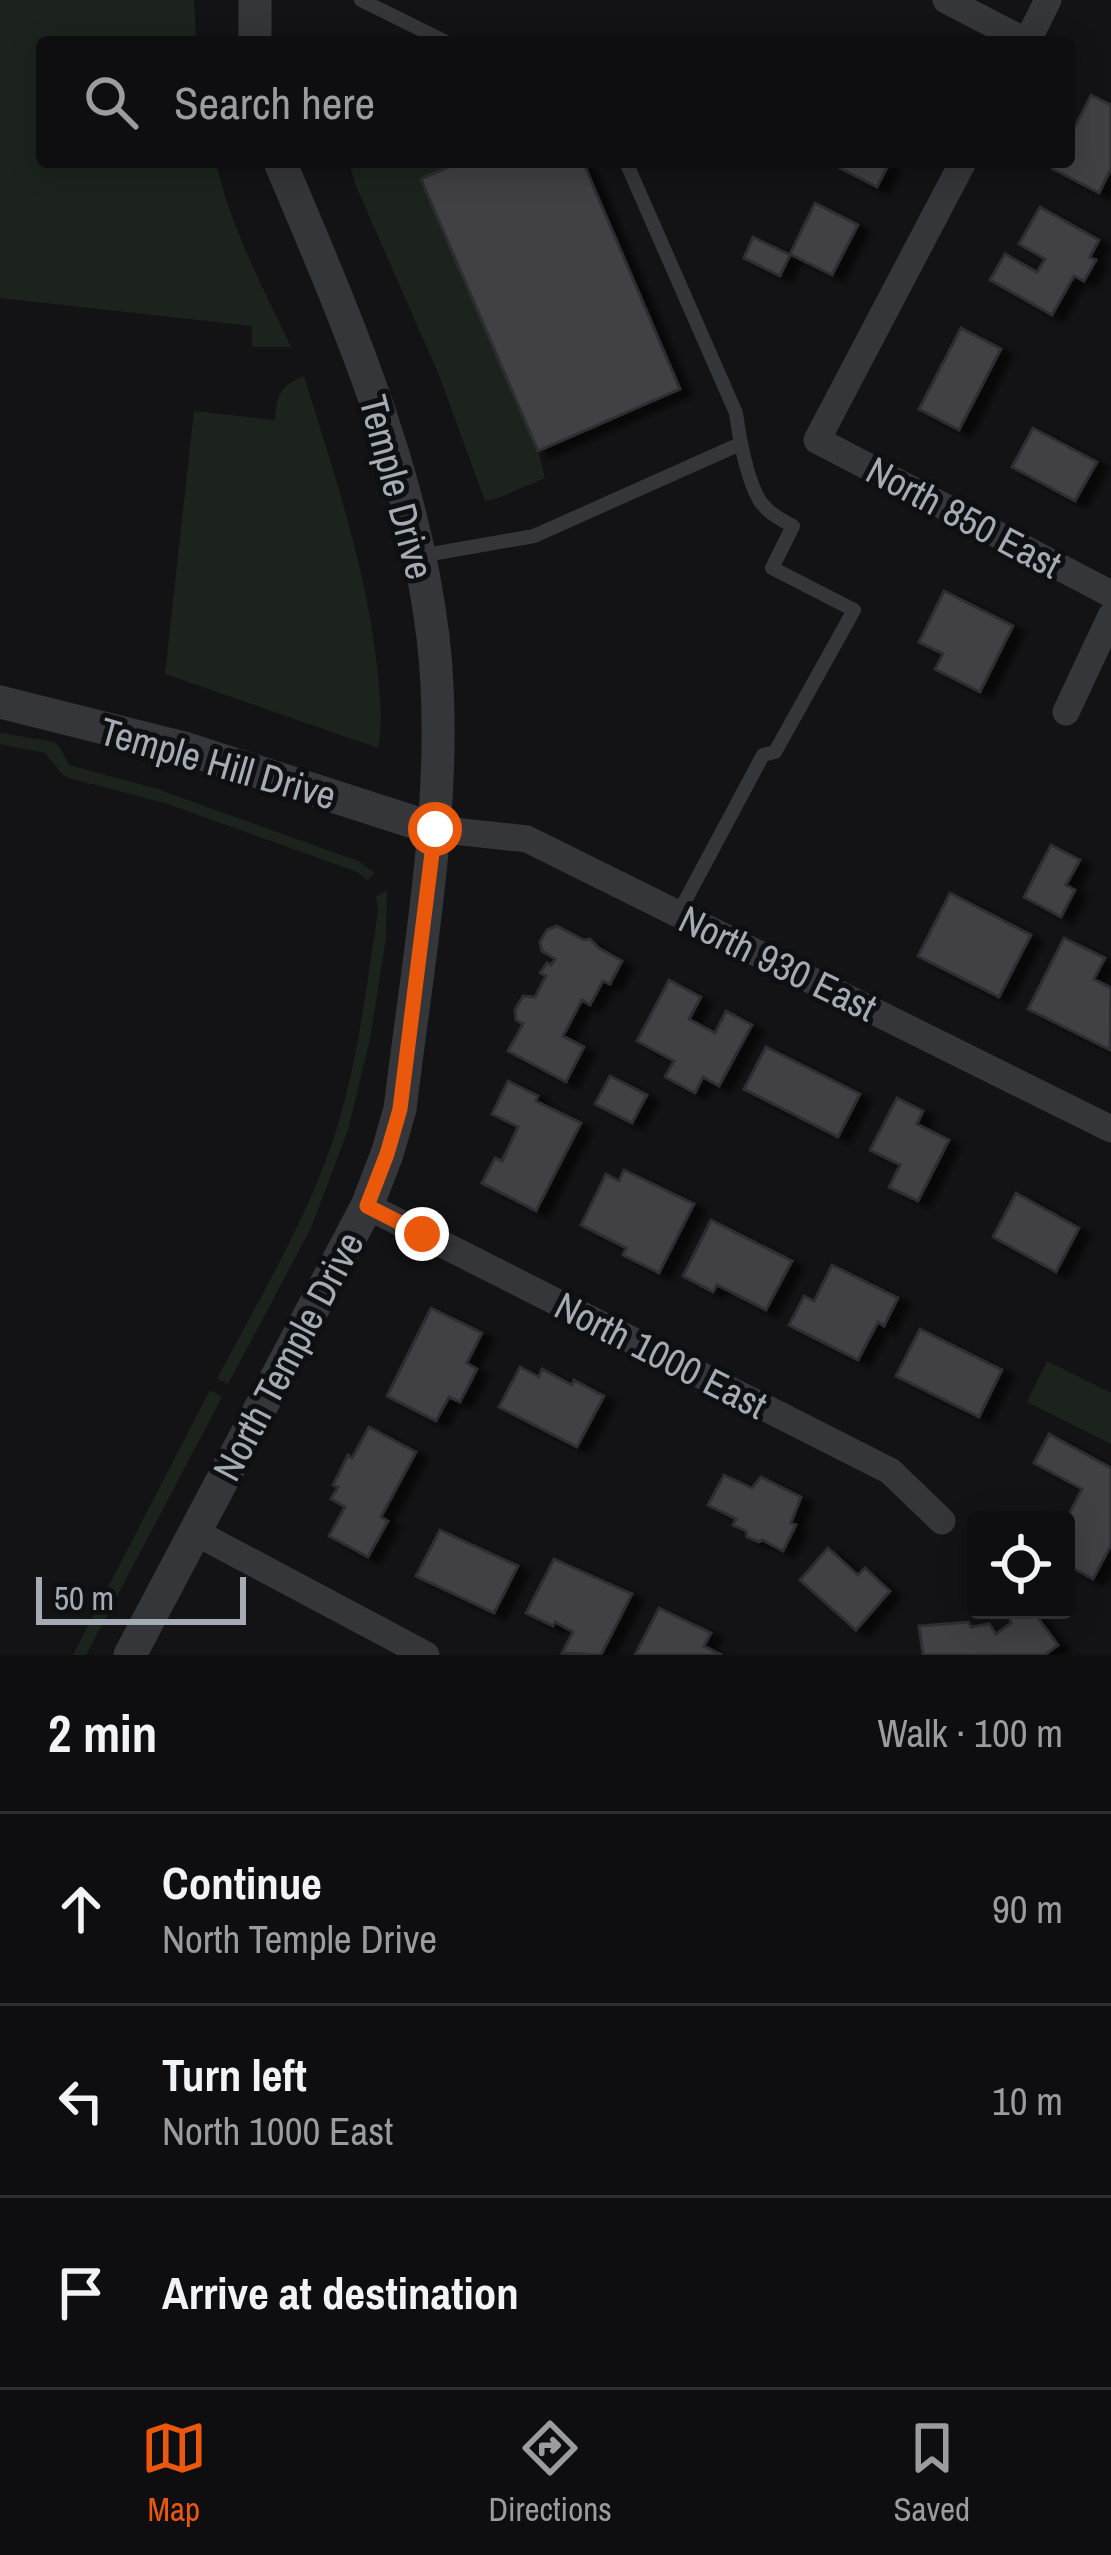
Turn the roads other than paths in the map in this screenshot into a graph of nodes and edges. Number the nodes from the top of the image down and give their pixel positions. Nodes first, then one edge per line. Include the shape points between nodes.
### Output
1 (255, 0) edge
2 (361, 0) edge
3 (946, 0) edge
4 (1048, 0) edge
5 (255, 36) edge
6 (434, 36) edge
7 (1015, 36) edge
8 (1030, 36) edge
9 (283, 168) edge
10 (629, 168) edge
11 (960, 168) edge
12 (740, 444) junction
13 (420, 556) junction
14 (1111, 594) edge
15 (1111, 616) edge
16 (0, 702) edge
17 (1066, 712) dead end
18 (435, 829) junction
19 (678, 914) junction
20 (1111, 1129) edge
21 (367, 1206) junction
22 (942, 1521) dead end
23 (195, 1532) junction
24 (130, 1655) edge
25 (426, 1655) edge

1 - 5 street
2 - 6 lane
3 - 7 street
4 - 8 street
9 - 13 street, Temple Drive via 354,337
10 - 12 lane via 736,413
11 - 14 street, North 850 East via 817,440
12 - 13 lane via 534,536
12 - 19 lane via 760,501 793,526 772,568 854,610 775,752 763,754
13 - 18 street, Temple Drive via 437,702
15 - 17 street
16 - 18 street, Temple Hill Drive via 184,748
18 - 19 street, North 930 East via 527,839
18 - 21 street, North Temple Drive via 400,1109
19 - 20 street, North 930 East
21 - 22 street, North 1000 East via 890,1471
21 - 23 street, North Temple Drive
23 - 24 street, North Temple Drive
23 - 25 street

